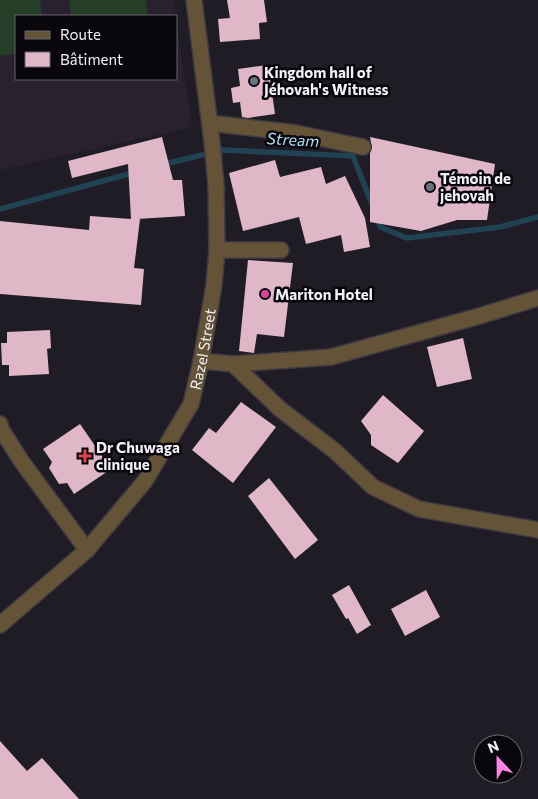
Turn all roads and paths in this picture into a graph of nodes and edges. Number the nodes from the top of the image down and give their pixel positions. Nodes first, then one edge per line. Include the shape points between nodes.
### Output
1 (194, 0) edge
2 (210, 123) junction
3 (363, 147) dead end
4 (217, 250) junction
5 (281, 250) dead end
6 (538, 298) edge
7 (201, 361) junction
8 (233, 364) junction
9 (0, 427) edge
10 (538, 530) edge
11 (87, 550) junction
12 (0, 625) edge

1 - 2 street, Razel Street
2 - 3 street via 296,133
2 - 4 street, Razel Street via 216,185
4 - 5 street
4 - 7 street, Razel Street
6 - 8 street via 331,357
7 - 8 street
7 - 11 street, Razel Street via 191,404 145,481
8 - 10 street via 280,409 373,487 419,509
9 - 11 street
11 - 12 street, Razel Street

